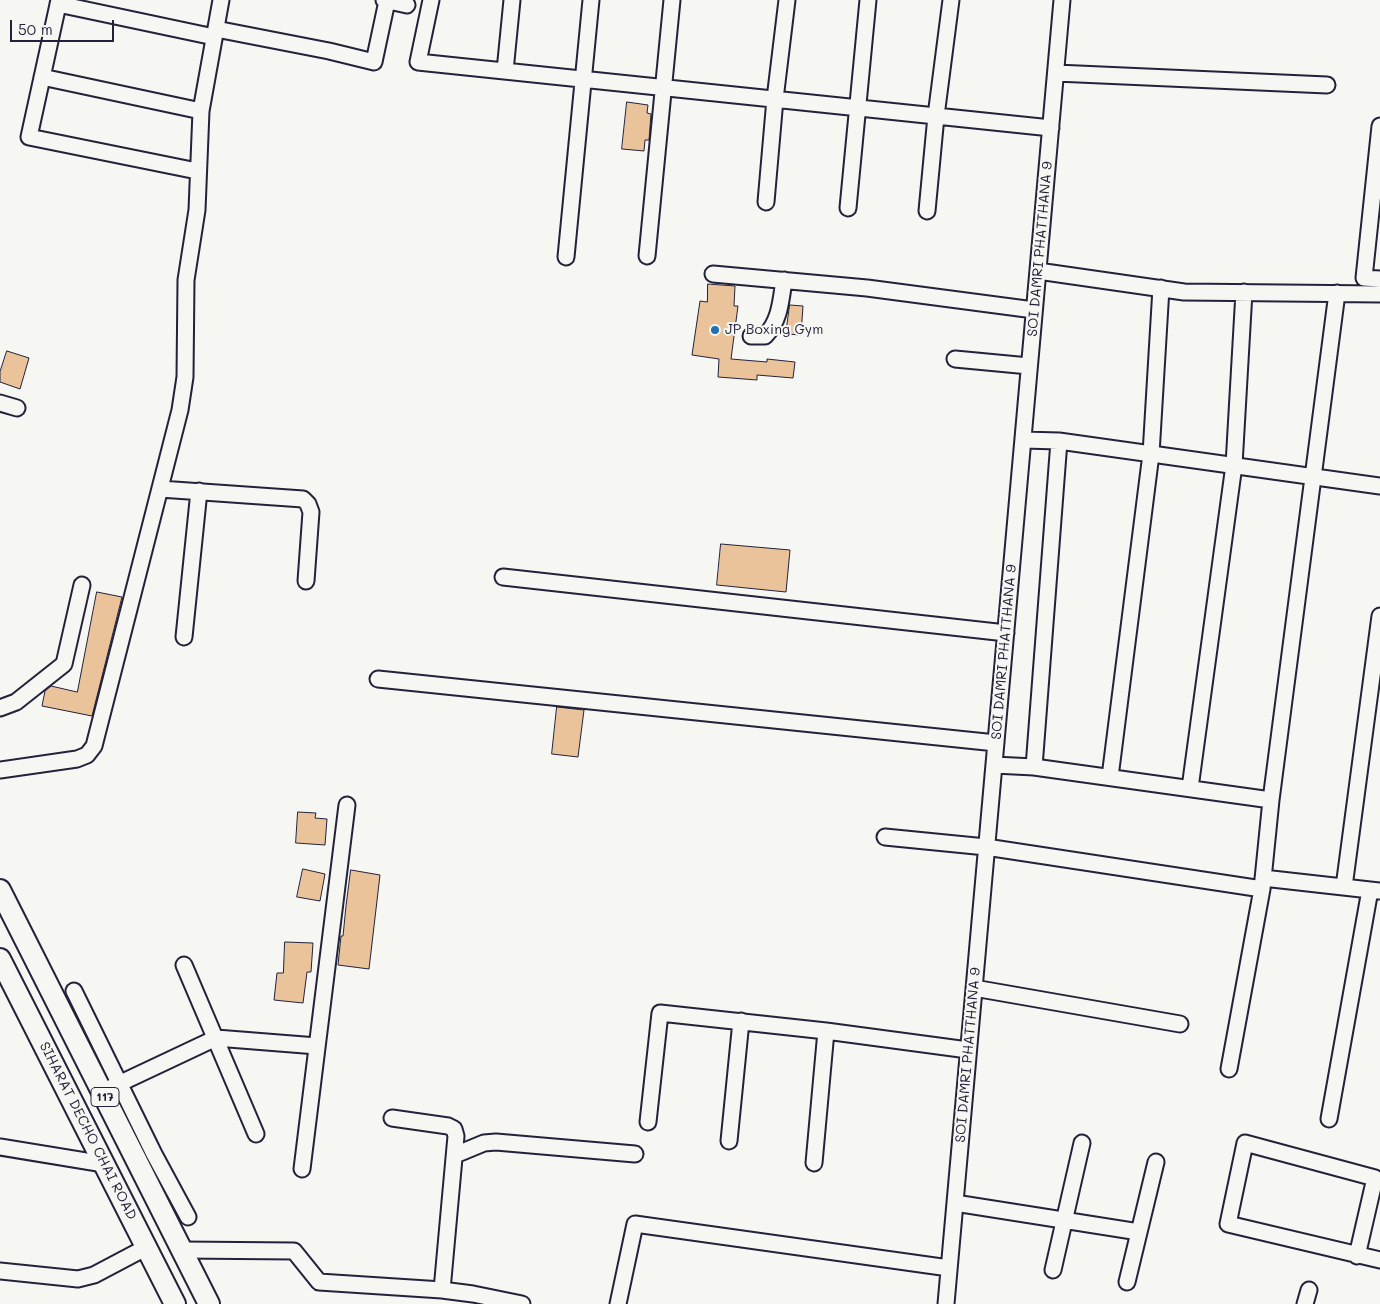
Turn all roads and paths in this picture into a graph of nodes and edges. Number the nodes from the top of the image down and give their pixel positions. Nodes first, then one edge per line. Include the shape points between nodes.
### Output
1 (221, 0) edge
2 (385, 0) edge
3 (431, 0) edge
4 (512, 0) edge
5 (591, 0) edge
6 (672, 0) edge
7 (787, 0) edge
8 (868, 0) edge
9 (951, 0) edge
10 (1062, 0) edge
11 (58, 2) edge
12 (407, 5) dead end
13 (215, 33) junction
14 (505, 71) junction
15 (1056, 73) junction
16 (42, 77) junction
17 (584, 79) junction
18 (1327, 85) dead end
19 (665, 88) junction
20 (775, 99) junction
21 (856, 107) junction
22 (201, 111) junction
23 (936, 116) junction
24 (1380, 126) edge
25 (1051, 128) junction
26 (197, 171) junction
27 (766, 202) dead end
28 (848, 208) dead end
29 (928, 211) dead end
30 (646, 256) dead end
31 (566, 257) dead end
32 (1038, 271) junction
33 (712, 274) dead end
34 (1380, 279) edge
35 (784, 280) junction
36 (1161, 288) junction
37 (1244, 292) junction
38 (1337, 293) junction
39 (1380, 294) edge
40 (1034, 310) junction
41 (751, 336) dead end
42 (955, 359) dead end
43 (1030, 366) junction
44 (0, 404) edge
45 (17, 408) dead end
46 (1023, 440) junction
47 (1059, 441) junction
48 (1151, 454) junction
49 (1234, 466) junction
50 (1313, 476) junction
51 (1380, 486) edge
52 (160, 488) junction
53 (199, 491) junction
54 (503, 577) dead end
55 (306, 581) dead end
56 (82, 585) dead end
57 (1380, 616) edge
58 (1006, 633) junction
59 (184, 637) dead end
60 (378, 679) dead end
61 (0, 708) edge
62 (996, 743) junction
63 (994, 765) junction
64 (1034, 767) junction
65 (0, 770) edge
66 (1110, 776) junction
67 (1190, 788) junction
68 (1271, 800) junction
69 (347, 806) dead end
70 (885, 836) dead end
71 (986, 847) junction
72 (1263, 884) junction
73 (1344, 887) junction
74 (0, 890) edge
75 (1375, 890) edge
76 (0, 958) edge
77 (184, 965) dead end
78 (974, 988) junction
79 (8, 990) edge
80 (74, 991) dead end
81 (741, 1021) junction
82 (1180, 1024) dead end
83 (826, 1031) junction
84 (216, 1038) junction
85 (317, 1046) junction
86 (968, 1050) junction
87 (1229, 1069) dead end
88 (110, 1088) junction
89 (392, 1118) dead end
90 (1329, 1119) dead end
91 (648, 1122) dead end
92 (256, 1134) dead end
93 (729, 1141) dead end
94 (1082, 1142) dead end
95 (0, 1147) edge
96 (635, 1154) dead end
97 (455, 1155) junction
98 (1156, 1162) dead end
99 (814, 1163) dead end
100 (104, 1164) junction
101 (302, 1169) dead end
102 (955, 1202) junction
103 (170, 1204) junction
104 (188, 1217) dead end
105 (1064, 1219) junction
106 (1139, 1232) junction
107 (146, 1247) junction
108 (182, 1250) junction
109 (1357, 1256) junction
110 (1380, 1260) edge
111 (949, 1268) junction
112 (1053, 1270) dead end
113 (0, 1271) edge
114 (1127, 1282) dead end
115 (442, 1290) junction
116 (456, 1298) edge
117 (176, 1304) edge
118 (210, 1304) edge
119 (522, 1304) edge
120 (618, 1304) edge
121 (946, 1304) edge

1 - 13 street
2 - 12 street
2 - 13 street via 374,62 329,51
3 - 14 street via 418,62
4 - 14 street
5 - 17 street
6 - 19 street
7 - 20 street
8 - 21 street
9 - 23 street
10 - 15 street, SOI DAMRI PHATTHANA 9
11 - 13 street
11 - 16 street
13 - 22 street
14 - 17 street
15 - 18 street
15 - 25 street, SOI DAMRI PHATTHANA 9
16 - 22 street
16 - 26 street via 29,137
17 - 19 street
17 - 31 street
19 - 20 street
19 - 30 street
20 - 21 street
20 - 27 street
21 - 23 street
21 - 28 street
22 - 26 street
23 - 25 street
23 - 29 street
24 - 34 street via 1364,278
25 - 32 street, SOI DAMRI PHATTHANA 9
26 - 52 street via 197,210 186,280 186,377
32 - 36 street
32 - 40 street, SOI DAMRI PHATTHANA 9
33 - 35 street
35 - 40 street
35 - 41 street via 775,324 765,336
36 - 37 street via 1184,292
36 - 48 street
37 - 38 street
37 - 49 street
38 - 39 street
38 - 50 street
40 - 43 street, SOI DAMRI PHATTHANA 9
42 - 43 street
43 - 46 street, SOI DAMRI PHATTHANA 9
44 - 45 street
46 - 47 street
46 - 58 street, SOI DAMRI PHATTHANA 9
47 - 48 street
47 - 64 street
48 - 49 street
48 - 66 street
49 - 50 street
49 - 67 street
50 - 51 street
50 - 68 street
52 - 53 street
52 - 65 street via 94,746 87,755 77,759
53 - 55 street via 303,499 311,512
53 - 59 street
54 - 58 street
56 - 61 street via 64,664 16,702
57 - 73 street
58 - 62 street, SOI DAMRI PHATTHANA 9
60 - 62 street
62 - 63 street, SOI DAMRI PHATTHANA 9
63 - 64 street
63 - 71 street, SOI DAMRI PHATTHANA 9
64 - 66 street
66 - 67 street
67 - 68 street
68 - 72 street
69 - 85 street
70 - 71 street
71 - 72 street
71 - 78 street, SOI DAMRI PHATTHANA 9
72 - 73 street
72 - 87 street
73 - 75 street
74 - 88 main road, 117
75 - 90 street
76 - 79 main road, SIHARAT DECHO CHAI ROAD / 117
77 - 84 street
78 - 82 street
78 - 86 street, SOI DAMRI PHATTHANA 9
79 - 100 main road, SIHARAT DECHO CHAI ROAD / 117
80 - 88 street
81 - 83 street
81 - 91 street via 660,1013
81 - 93 street
83 - 86 street
83 - 99 street
84 - 85 street
84 - 88 street
84 - 92 street
85 - 101 street
86 - 102 street, SOI DAMRI PHATTHANA 9
88 - 103 main road, 117
89 - 97 street via 454,1129
94 - 105 street
95 - 100 street
96 - 97 street via 496,1142 484,1143
97 - 115 street
98 - 106 street
100 - 107 main road, SIHARAT DECHO CHAI ROAD / 117
102 - 105 street
102 - 111 street, SOI DAMRI PHATTHANA 9
103 - 104 street
103 - 108 main road, 117
105 - 106 street
105 - 112 street
106 - 114 street
107 - 113 street via 94,1275 78,1279
107 - 117 main road, SIHARAT DECHO CHAI ROAD / 117
108 - 115 street via 294,1251 319,1282
108 - 118 main road, 117
109 - 109 street via 1375,1178 1245,1143 1228,1224
109 - 110 street
111 - 120 street via 635,1224
111 - 121 street, SOI DAMRI PHATTHANA 9
115 - 116 street
116 - 119 street

